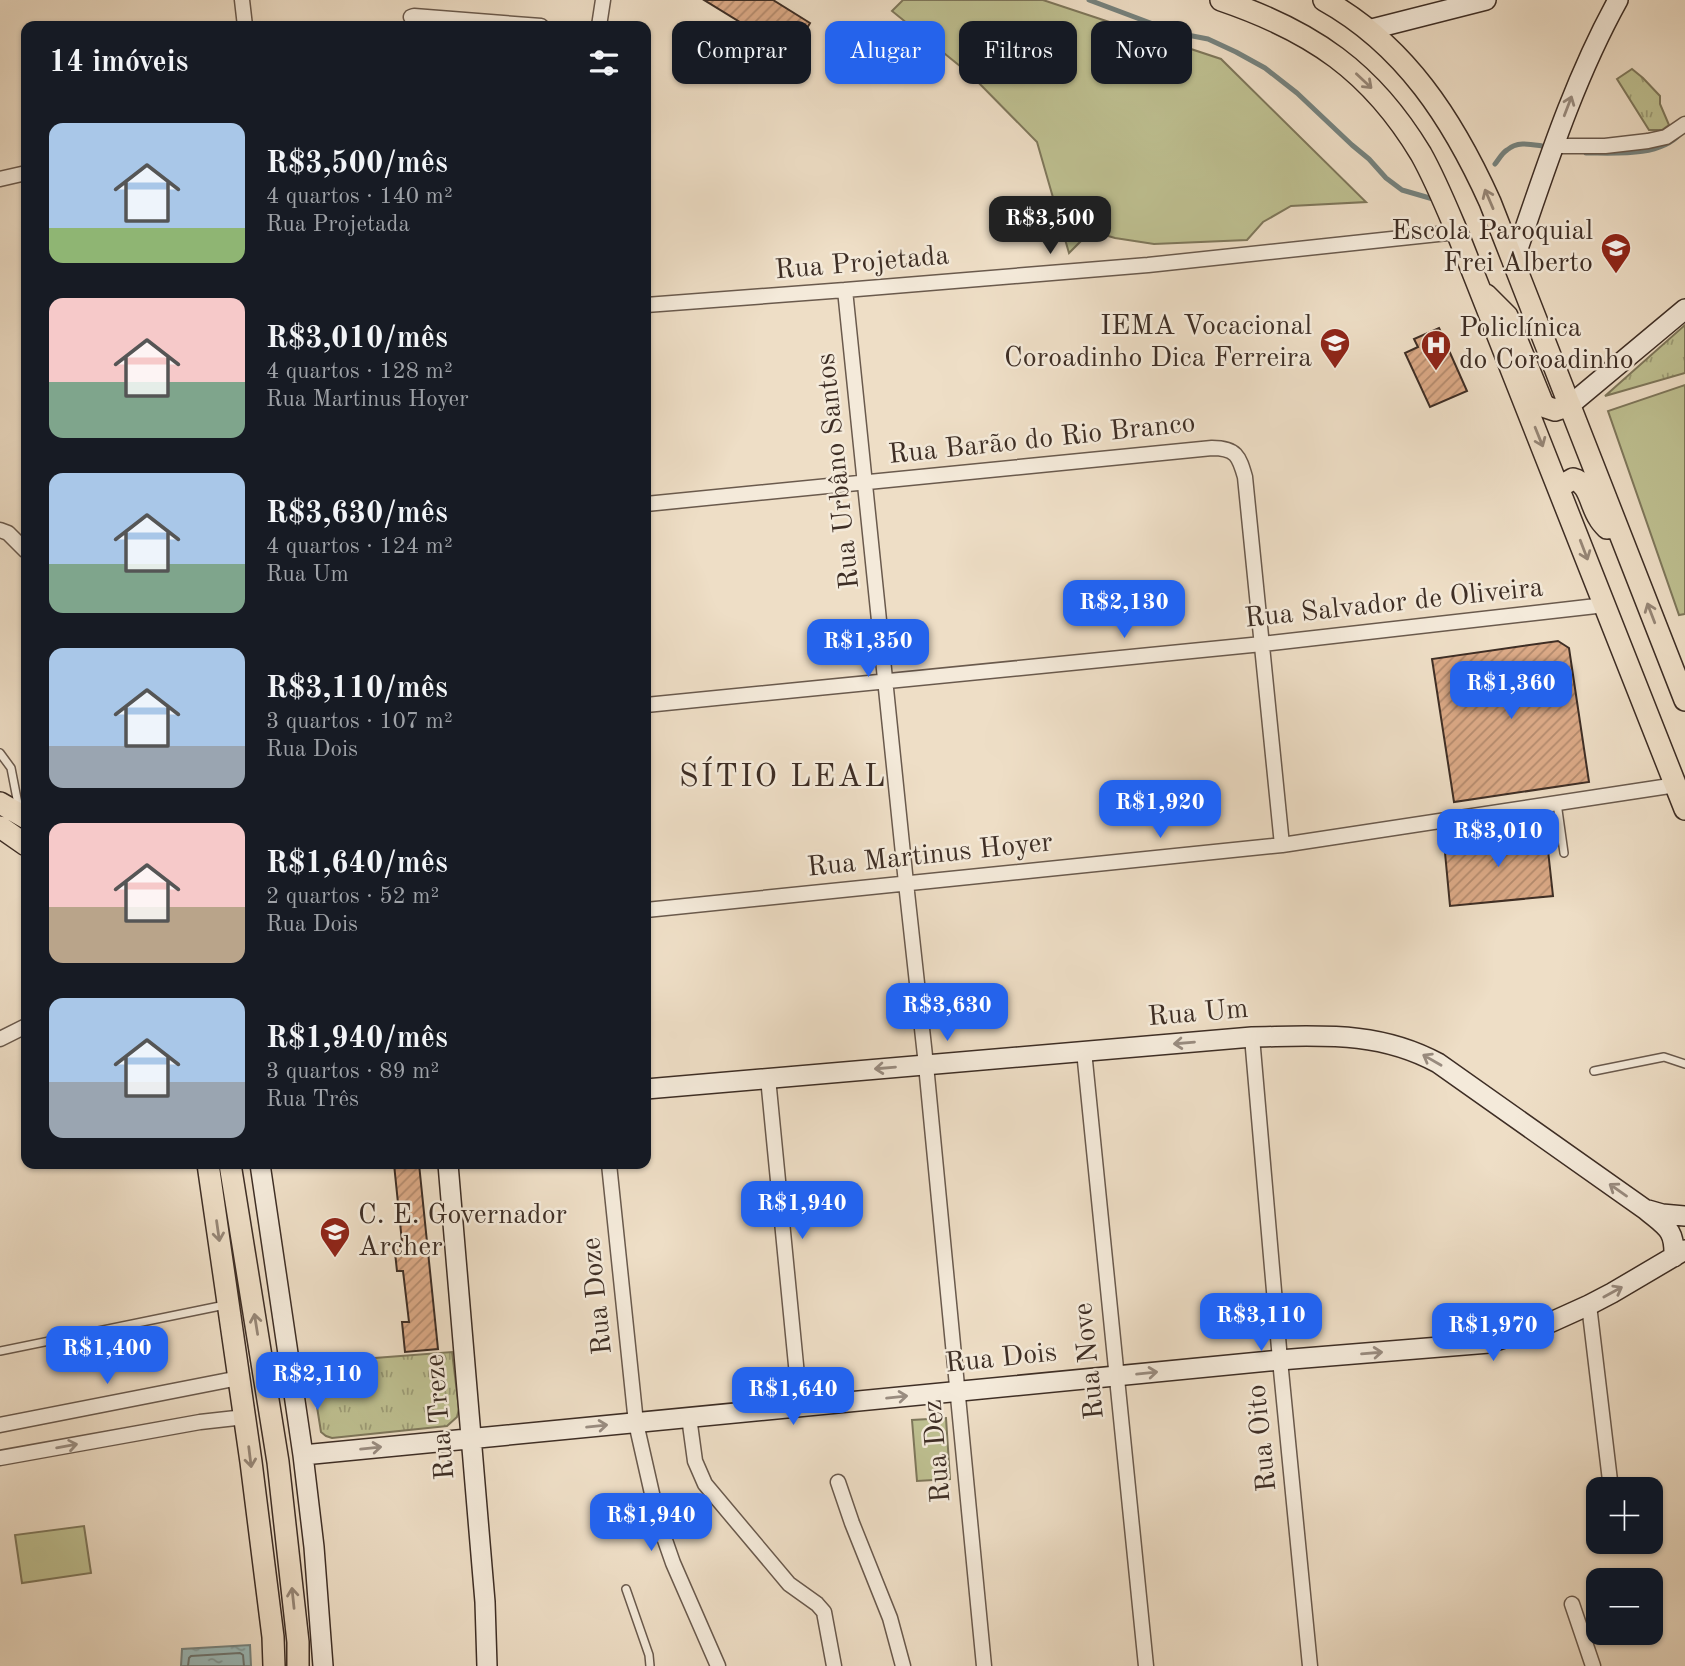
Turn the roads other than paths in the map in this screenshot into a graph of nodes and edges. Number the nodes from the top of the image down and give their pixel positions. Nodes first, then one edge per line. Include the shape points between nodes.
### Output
1 (242, 0) edge
2 (411, 0) edge
3 (603, 0) edge
4 (1221, 0) edge
5 (1324, 0) edge
6 (1486, 0) edge
7 (1618, 0) edge
8 (244, 21) edge
9 (410, 21) edge
10 (411, 21) edge
11 (485, 21) edge
12 (599, 21) edge
13 (1368, 30) junction
14 (1685, 124) edge
15 (1553, 146) junction
16 (21, 174) edge
17 (0, 179) edge
18 (1457, 232) junction
19 (1513, 263) junction
20 (1479, 288) junction
21 (845, 290) junction
22 (651, 305) edge
23 (1685, 309) edge
24 (1570, 405) junction
25 (864, 483) junction
26 (1559, 486) junction
27 (651, 504) edge
28 (0, 530) edge
29 (21, 546) edge
30 (1628, 555) junction
31 (1605, 605) junction
32 (1262, 644) junction
33 (886, 682) junction
34 (1685, 700) edge
35 (651, 705) edge
36 (0, 753) edge
37 (1676, 785) junction
38 (0, 803) edge
39 (1557, 803) junction
40 (21, 808) edge
41 (1685, 809) edge
42 (21, 815) edge
43 (2, 833) edge
44 (21, 842) edge
45 (1282, 845) junction
46 (1564, 853) dead end
47 (906, 883) junction
48 (651, 909) edge
49 (21, 1028) edge
50 (1252, 1037) junction
51 (0, 1039) edge
52 (1084, 1051) junction
53 (1685, 1064) edge
54 (926, 1065) junction
55 (1594, 1071) dead end
56 (768, 1078) junction
57 (651, 1089) edge
58 (209, 1169) edge
59 (231, 1169) edge
60 (261, 1169) edge
61 (448, 1169) edge
62 (610, 1169) edge
63 (1646, 1210) junction
64 (1685, 1216) edge
65 (1680, 1254) edge
66 (229, 1304) junction
67 (1589, 1305) junction
68 (0, 1351) edge
69 (1280, 1360) junction
70 (1116, 1376) junction
71 (239, 1378) junction
72 (957, 1391) junction
73 (800, 1406) junction
74 (245, 1417) junction
75 (689, 1417) junction
76 (636, 1423) junction
77 (0, 1425) edge
78 (471, 1438) junction
79 (303, 1455) junction
80 (0, 1458) edge
81 (1610, 1477) edge
82 (838, 1482) dead end
83 (626, 1589) dead end
84 (1572, 1604) dead end
85 (274, 1666) edge
86 (298, 1666) edge
87 (323, 1666) edge
88 (486, 1666) edge
89 (650, 1666) edge
90 (718, 1666) edge
91 (834, 1666) edge
92 (903, 1666) edge
93 (984, 1666) edge
94 (1146, 1666) edge
95 (1310, 1666) edge
96 (1593, 1666) edge

1 - 8 street
2 - 9 street
3 - 12 street
4 -> 18 main road via 1314,41 1378,94 1422,156
5 - 13 main road
6 - 13 main road
15 -> 7 main road
10 - 11 street via 414,16
19 -> 13 main road via 1475,167 1451,125 1406,65
14 - 15 street via 1666,137 1648,141
15 - 19 main road
16 - 17 street
18 - 20 main road
18 - 21 street, Rua Projetada via 1148,265
19 - 24 main road
20 - 24 main road via 1507,316 1542,402 1555,410
20 -> 26 main road
21 - 22 street, Rua Projetada
21 - 25 street, Rua Urbâno Santos
23 - 24 main road
24 - 30 main road
25 - 27 street, Rua Barão do Rio Branco
25 - 32 street, Rua Barão do Rio Branco via 1225,448 1240,462 1245,477
25 - 33 street, Rua Urbâno Santos
26 - 30 main road via 1576,479 1585,486 1598,517
26 -> 31 main road
28 - 29 street
34 -> 30 main road
31 - 32 street, Rua Salvador de Oliveira
31 - 37 main road
32 - 33 street, Rua Salvador de Oliveira
32 - 45 street
33 - 35 street, Rua Salvador de Oliveira
33 - 47 street, Rua Urbâno Santos
36 - 40 lane via 11,768
37 - 39 street, Rua Martinus Hoyer
37 - 41 main road
38 - 42 main road
39 - 45 street, Rua Martinus Hoyer
39 - 46 lane
43 - 44 main road
45 - 47 street, Rua Martinus Hoyer
47 - 48 street, Rua Martinus Hoyer
47 - 54 street, Rua Urbâno Santos
49 - 51 street
50 -> 52 main road, Rua Um
63 -> 50 main road, Rua Um via 1417,1052 1330,1036
50 - 69 street, Rua Oito
52 - 54 main road, Rua Um
52 - 70 street, Rua Nove
53 - 55 lane via 1664,1057
54 -> 56 main road, Rua Um
54 - 72 street, Rua Dez
56 - 57 main road, Rua Um
56 - 73 street
58 -> 66 main road
86 -> 59 main road via 278,1462
60 - 79 main road
61 - 78 main road, Rua Treze
62 - 76 street, Rua Doze
63 - 64 main road
63 - 65 main road, Rua Um via 1666,1226
67 -> 65 main road, Rua Dois
66 - 68 lane
66 - 71 main road
69 -> 67 main road, Rua Dois via 1489,1343
67 - 81 street
70 -> 69 main road, Rua Dois
69 - 95 street, Rua Oito
70 - 72 main road, Rua Dois
70 - 94 street, Rua Nove
71 - 74 main road
71 - 77 street
73 -> 72 main road, Rua Dois
72 - 93 street, Rua Dez
73 - 75 main road, Rua Dois
80 -> 74 street
74 -> 85 main road
75 - 76 main road, Rua Dois
75 - 91 street via 695,1461 705,1484 789,1584 824,1612
78 -> 76 main road, Rua Dois
76 - 90 street, Rua Doze via 662,1531
79 -> 78 main road, Rua Dois
78 - 88 main road, Rua Treze
79 - 87 main road
82 - 92 street via 890,1618
83 - 89 lane
84 - 96 street

